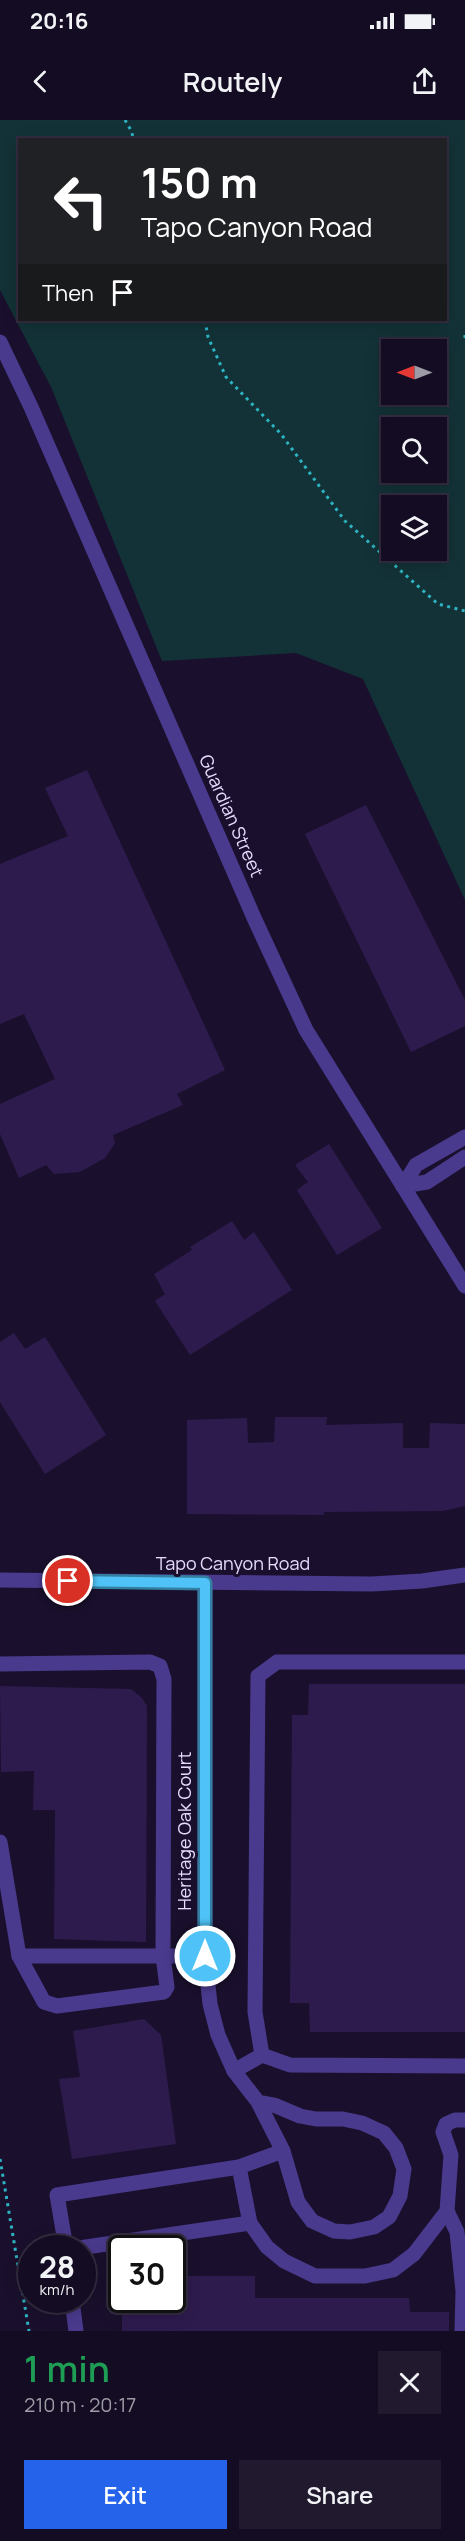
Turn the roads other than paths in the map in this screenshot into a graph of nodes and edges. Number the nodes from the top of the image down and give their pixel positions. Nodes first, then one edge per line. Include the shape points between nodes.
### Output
1 (0, 342) edge
2 (465, 1137) edge
3 (465, 1157) edge
4 (403, 1186) junction
5 (465, 1286) edge
6 (465, 1575) edge
7 (0, 1580) edge
8 (205, 1583) junction
9 (465, 1662) edge
10 (0, 1664) edge
11 (0, 1842) edge
12 (19, 1956) junction
13 (163, 1956) junction
14 (205, 1956) junction
15 (262, 2055) junction
16 (465, 2066) edge
17 (234, 2071) junction
18 (258, 2102) junction
19 (465, 2120) edge
20 (283, 2151) junction
21 (239, 2167) junction
22 (447, 2211) junction
23 (250, 2223) junction
24 (64, 2235) edge
25 (96, 2246) edge
26 (74, 2313) edge
27 (76, 2331) edge
28 (462, 2331) edge

1 - 4 street, Guardian Street via 306,1030
2 - 4 street via 416,1165
3 - 4 street via 427,1182
4 - 5 street, Guardian Street
6 - 8 street, Tapo Canyon Road via 372,1584
7 - 8 street, Tapo Canyon Road
8 - 14 street, Heritage Oak Court
9 - 15 street via 277,1662 258,1676 255,2012
10 - 13 street via 150,1662 160,1666 164,1679
11 - 12 street
12 - 13 street
12 - 13 street via 44,2002 57,2006 164,1992 167,1987
13 - 14 street
14 - 17 street, Heritage Oak Court via 210,2004
15 - 16 street via 290,2065
15 - 17 street
17 - 18 street, Heritage Oak Court
18 - 20 street, Heritage Oak Court
18 - 20 street, Heritage Oak Court via 316,2120 362,2123 384,2133 396,2148 404,2169 400,2196 389,2217 374,2227 334,2231 312,2221 298,2202
19 - 22 street via 446,2124 443,2132 451,2155
20 - 21 street
21 - 23 street
21 - 24 street via 57,2195
22 - 23 street via 414,2254 393,2270 365,2276 315,2276 284,2261 267,2247
22 - 28 street via 457,2232 463,2291
23 - 25 street
26 - 27 street

